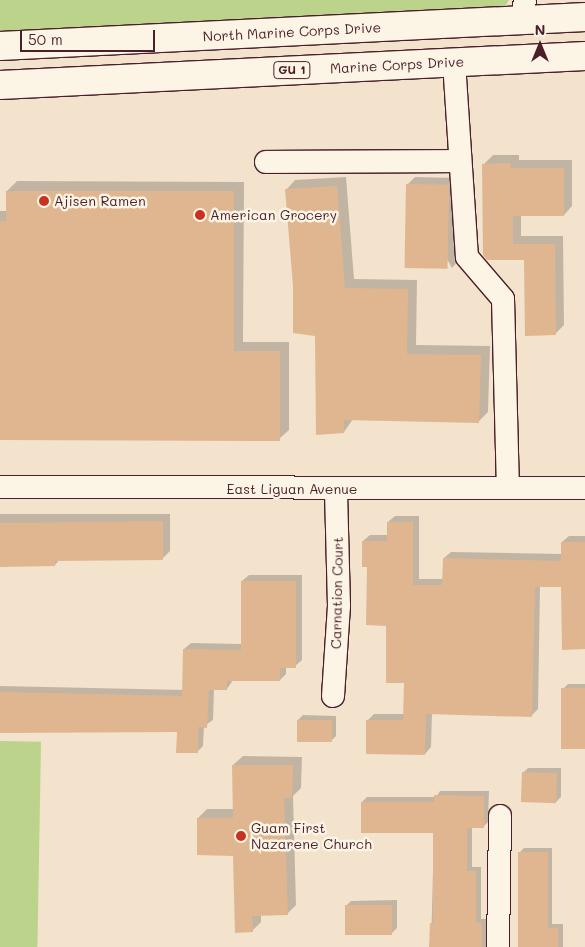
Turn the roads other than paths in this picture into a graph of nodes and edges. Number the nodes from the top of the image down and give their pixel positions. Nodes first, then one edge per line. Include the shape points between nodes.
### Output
1 (524, 10) edge
2 (585, 17) edge
3 (0, 46) edge
4 (585, 56) edge
5 (454, 62) junction
6 (0, 85) edge
7 (460, 161) junction
8 (266, 162) dead end
9 (0, 487) edge
10 (508, 488) junction
11 (585, 488) edge
12 (336, 489) junction
13 (333, 696) dead end
14 (500, 816) dead end
15 (498, 947) edge

1 - 2 main road, North Marine Corps Drive
1 - 3 main road, North Marine Corps Drive
4 - 5 main road, Marine Corps Drive / GU 1
5 - 6 main road, Marine Corps Drive / GU 1
5 - 7 street
7 - 8 street
7 - 10 street via 466,256 503,299
9 - 12 street, East Liguan Avenue
10 - 11 street, East Liguan Avenue
10 - 12 street, East Liguan Avenue
12 - 13 street, Carnation Court via 339,606
14 - 15 street

